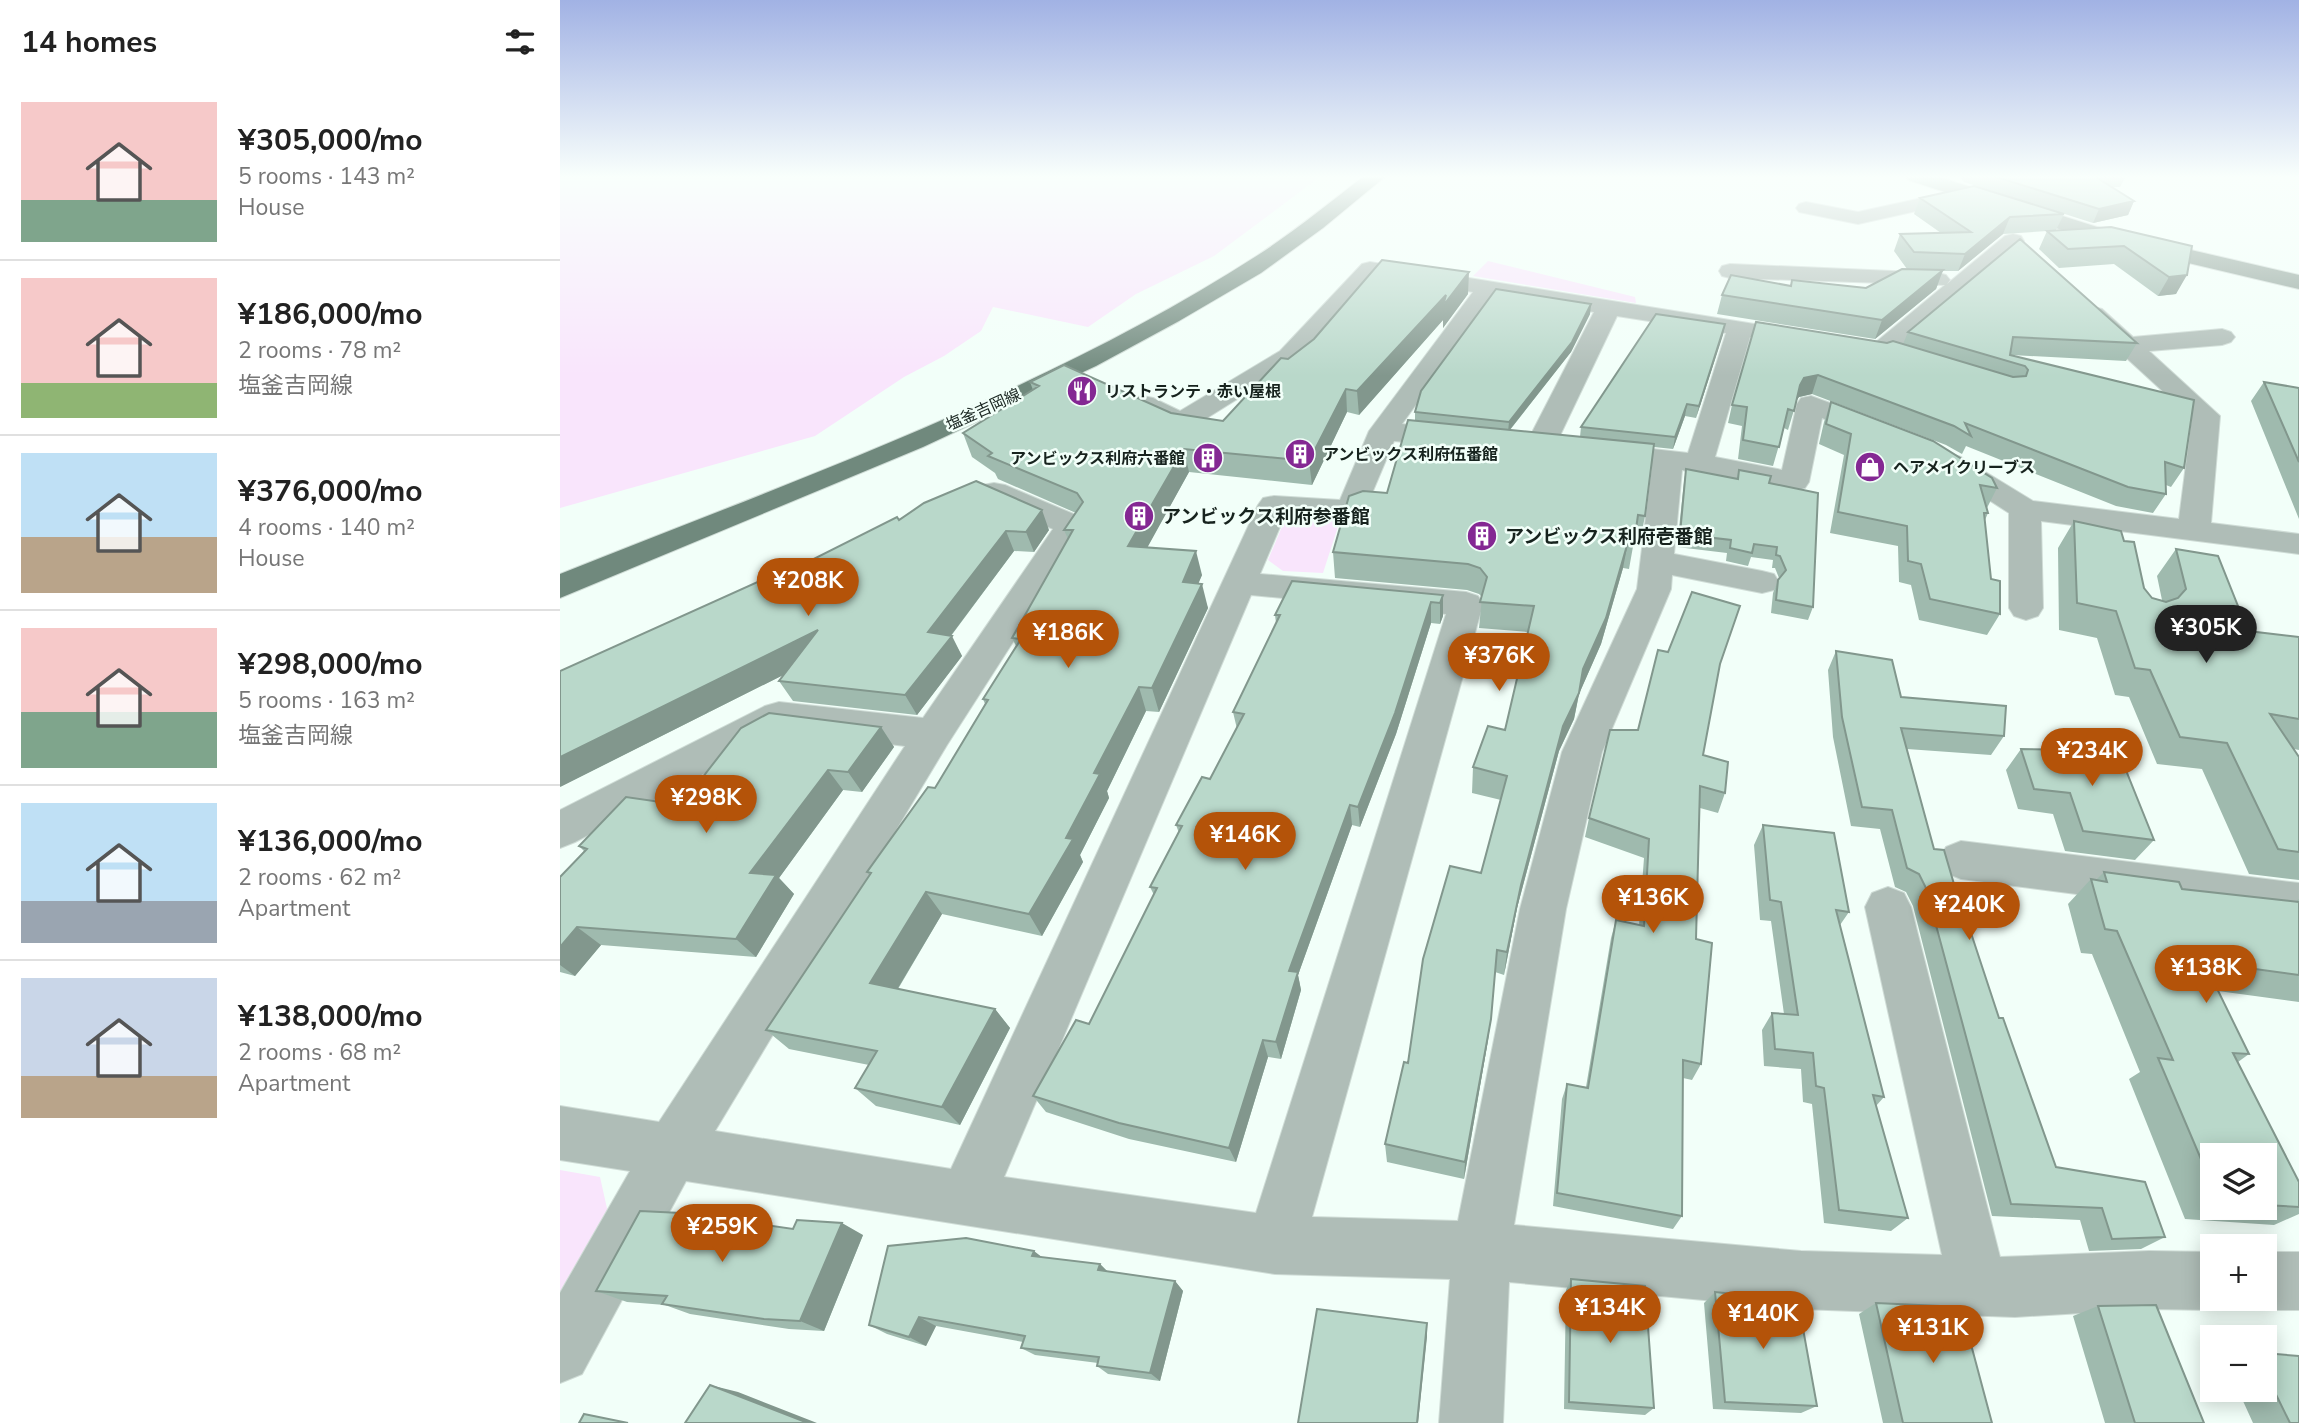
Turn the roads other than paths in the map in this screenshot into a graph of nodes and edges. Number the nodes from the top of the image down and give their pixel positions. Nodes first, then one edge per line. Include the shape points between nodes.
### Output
1 (1287, 242) edge
2 (2011, 242) edge
3 (2015, 242) edge
4 (2130, 242) edge
5 (2032, 258) edge
6 (1730, 271) dead end
7 (1965, 281) junction
8 (2299, 282) edge
9 (1488, 288) junction
10 (2080, 302) edge
11 (1609, 307) junction
12 (1740, 328) junction
13 (1791, 336) edge
14 (2222, 337) dead end
15 (1817, 340) edge
16 (2127, 345) junction
17 (1069, 370) junction
18 (1095, 382) edge
19 (1119, 393) edge
20 (1383, 431) junction
21 (1540, 446) junction
22 (1683, 461) junction
23 (959, 498) edge
24 (2025, 509) junction
25 (2194, 531) junction
26 (2299, 544) edge
27 (1656, 561) junction
28 (1762, 582) dead end
29 (1241, 583) junction
30 (560, 587) edge
31 (2026, 608) dead end
32 (933, 734) junction
33 (560, 830) edge
34 (1961, 860) dead end
35 (2299, 903) edge
36 (1888, 907) dead end
37 (560, 1133) edge
38 (671, 1151) junction
39 (965, 1199) junction
40 (1275, 1245) junction
41 (1481, 1251) junction
42 (2200, 1281) edge
43 (2277, 1281) edge
44 (2299, 1281) edge
45 (1978, 1286) junction
46 (560, 1352) edge
47 (1471, 1423) edge

1 - 17 main road, 塩釜吉岡線 via 1177,313
2 - 7 street
3 - 5 street
4 - 8 street
6 - 7 street via 1772,267
7 - 15 street via 1881,350
9 - 11 street
9 - 19 street via 1370,269 1289,356 1181,422
9 - 20 street
10 - 16 street
11 - 12 street
11 - 21 street
12 - 13 street
12 - 22 street
14 - 16 street
16 - 25 street via 2206,416
17 - 18 street
17 - 30 main road, 塩釜吉岡線 via 947,426
20 - 21 street
20 - 29 street via 1351,510 1273,505
21 - 22 street
22 - 24 street via 1794,482 1811,404 1910,444
22 - 27 street
23 - 32 street via 984,488 1072,525
24 - 25 street via 2128,535
24 - 31 street
25 - 26 street
27 - 28 street
27 - 41 street via 1654,589 1579,765 1543,909
29 - 39 street
29 - 40 street via 1466,604
32 - 33 street via 779,716
32 - 38 street
34 - 35 street
36 - 45 street
37 - 38 street
38 - 39 street
38 - 46 street
39 - 40 street
40 - 41 street
41 - 45 street via 1801,1279
41 - 47 street
42 - 45 street
43 - 44 street

